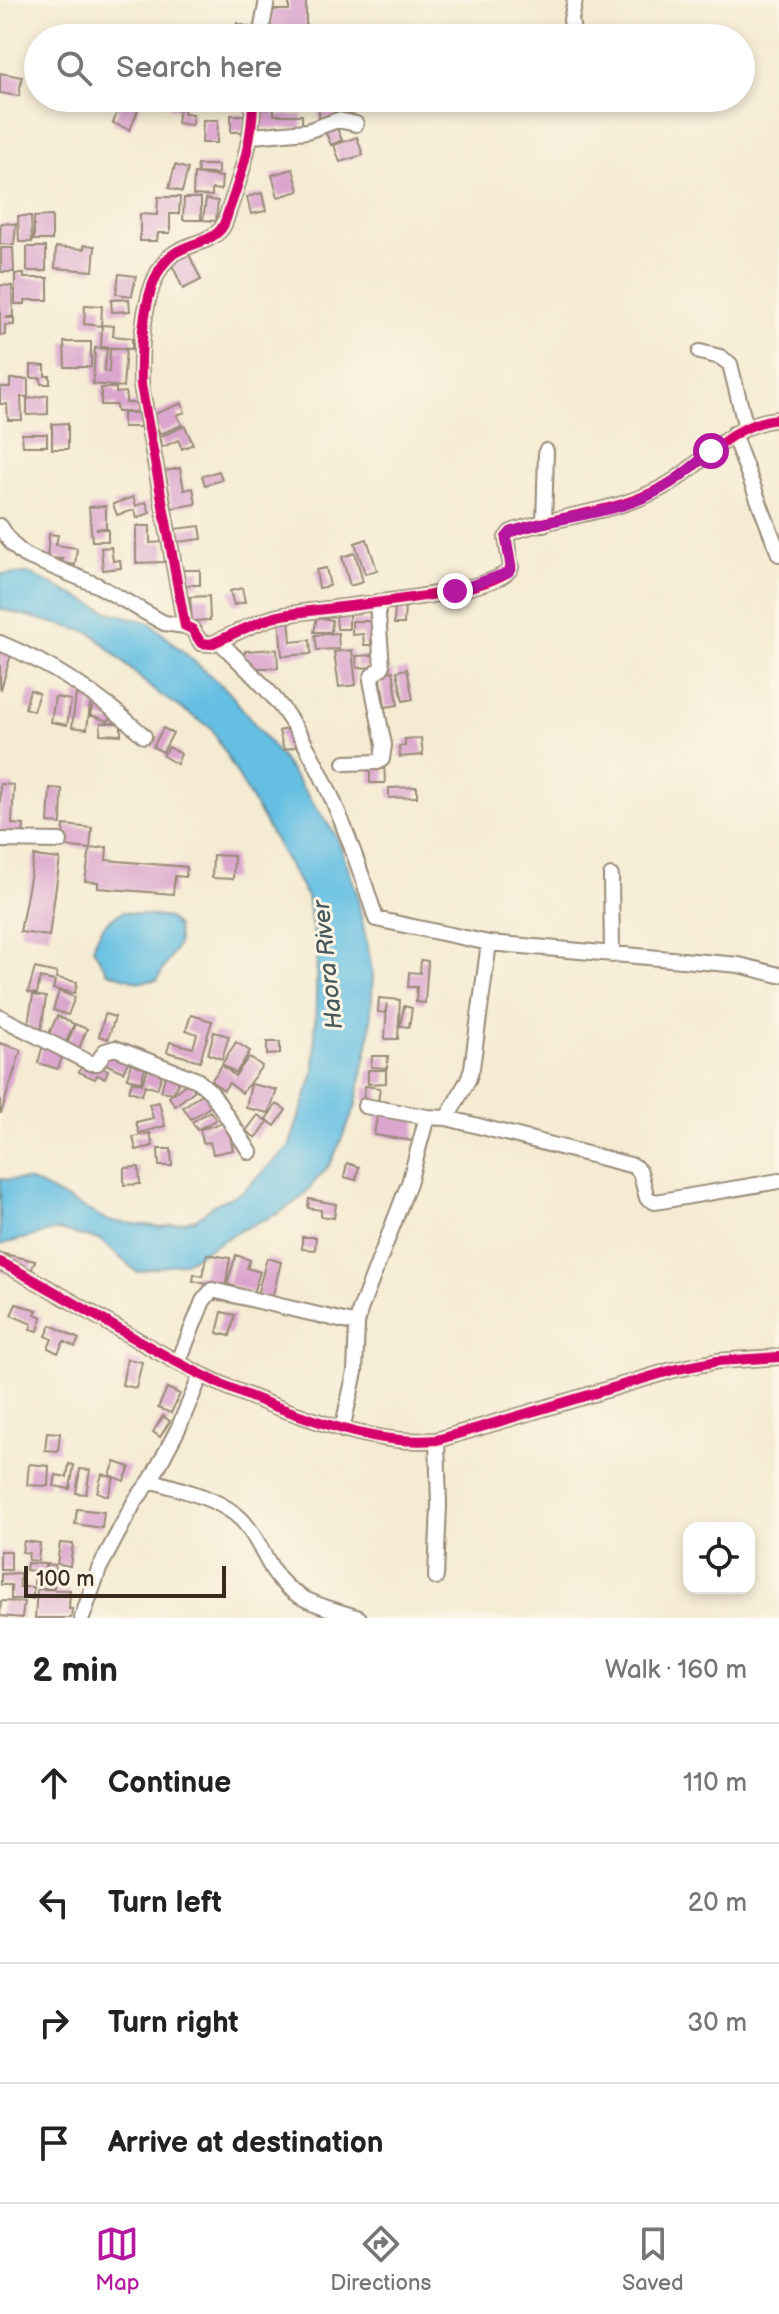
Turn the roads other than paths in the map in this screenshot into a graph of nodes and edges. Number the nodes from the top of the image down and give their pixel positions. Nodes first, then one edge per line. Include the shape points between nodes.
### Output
1 (267, 0) edge
2 (575, 0) edge
3 (263, 24) edge
4 (572, 24) edge
5 (253, 112) edge
6 (356, 124) dead end
7 (252, 136) junction
8 (700, 352) dead end
9 (779, 419) edge
10 (739, 431) junction
11 (546, 451) dead end
12 (544, 524) junction
13 (0, 526) edge
14 (779, 554) edge
15 (377, 602) junction
16 (185, 626) junction
17 (219, 641) junction
18 (0, 643) edge
19 (144, 736) dead end
20 (345, 763) dead end
21 (0, 840) edge
22 (60, 841) dead end
23 (611, 876) dead end
24 (489, 943) junction
25 (612, 955) junction
26 (779, 975) edge
27 (0, 1017) edge
28 (365, 1106) dead end
29 (427, 1117) junction
30 (447, 1118) junction
31 (250, 1152) dead end
32 (779, 1181) edge
33 (0, 1262) edge
34 (357, 1324) junction
35 (779, 1357) edge
36 (178, 1363) junction
37 (201, 1375) junction
38 (342, 1430) junction
39 (437, 1440) junction
40 (151, 1480) junction
41 (436, 1577) dead end
42 (351, 1617) edge
43 (82, 1618) edge

1 - 3 street
2 - 4 street
5 - 7 street
6 - 7 street via 338,120 307,131
7 - 16 street via 223,226 172,255 161,268 140,346 141,385
8 - 10 street via 730,364
9 - 10 street
10 - 12 street via 653,493 622,506
10 - 14 street
11 - 12 street
12 - 15 street via 508,535 511,567 506,575 455,591
13 - 16 street via 24,555 97,585 164,623
15 - 17 street via 276,616
15 - 20 street via 382,667 371,680 383,755 378,762
16 - 17 street via 201,643
17 - 24 street via 272,695 317,764 376,919
18 - 19 street via 84,688
21 - 22 street
23 - 25 street
24 - 25 street
24 - 30 street via 472,1068
25 - 26 street via 739,965
27 - 31 street via 93,1064 115,1048 197,1080
28 - 29 street
29 - 30 street
29 - 34 street via 409,1183
30 - 32 street via 634,1166 647,1198 655,1202
33 - 36 street
34 - 36 street via 212,1290
34 - 38 street via 355,1372
35 - 39 street via 673,1370
36 - 37 street
37 - 38 street
37 - 40 street
38 - 39 street
39 - 41 street
40 - 42 street via 233,1512 278,1578 296,1595
40 - 43 street via 99,1569

